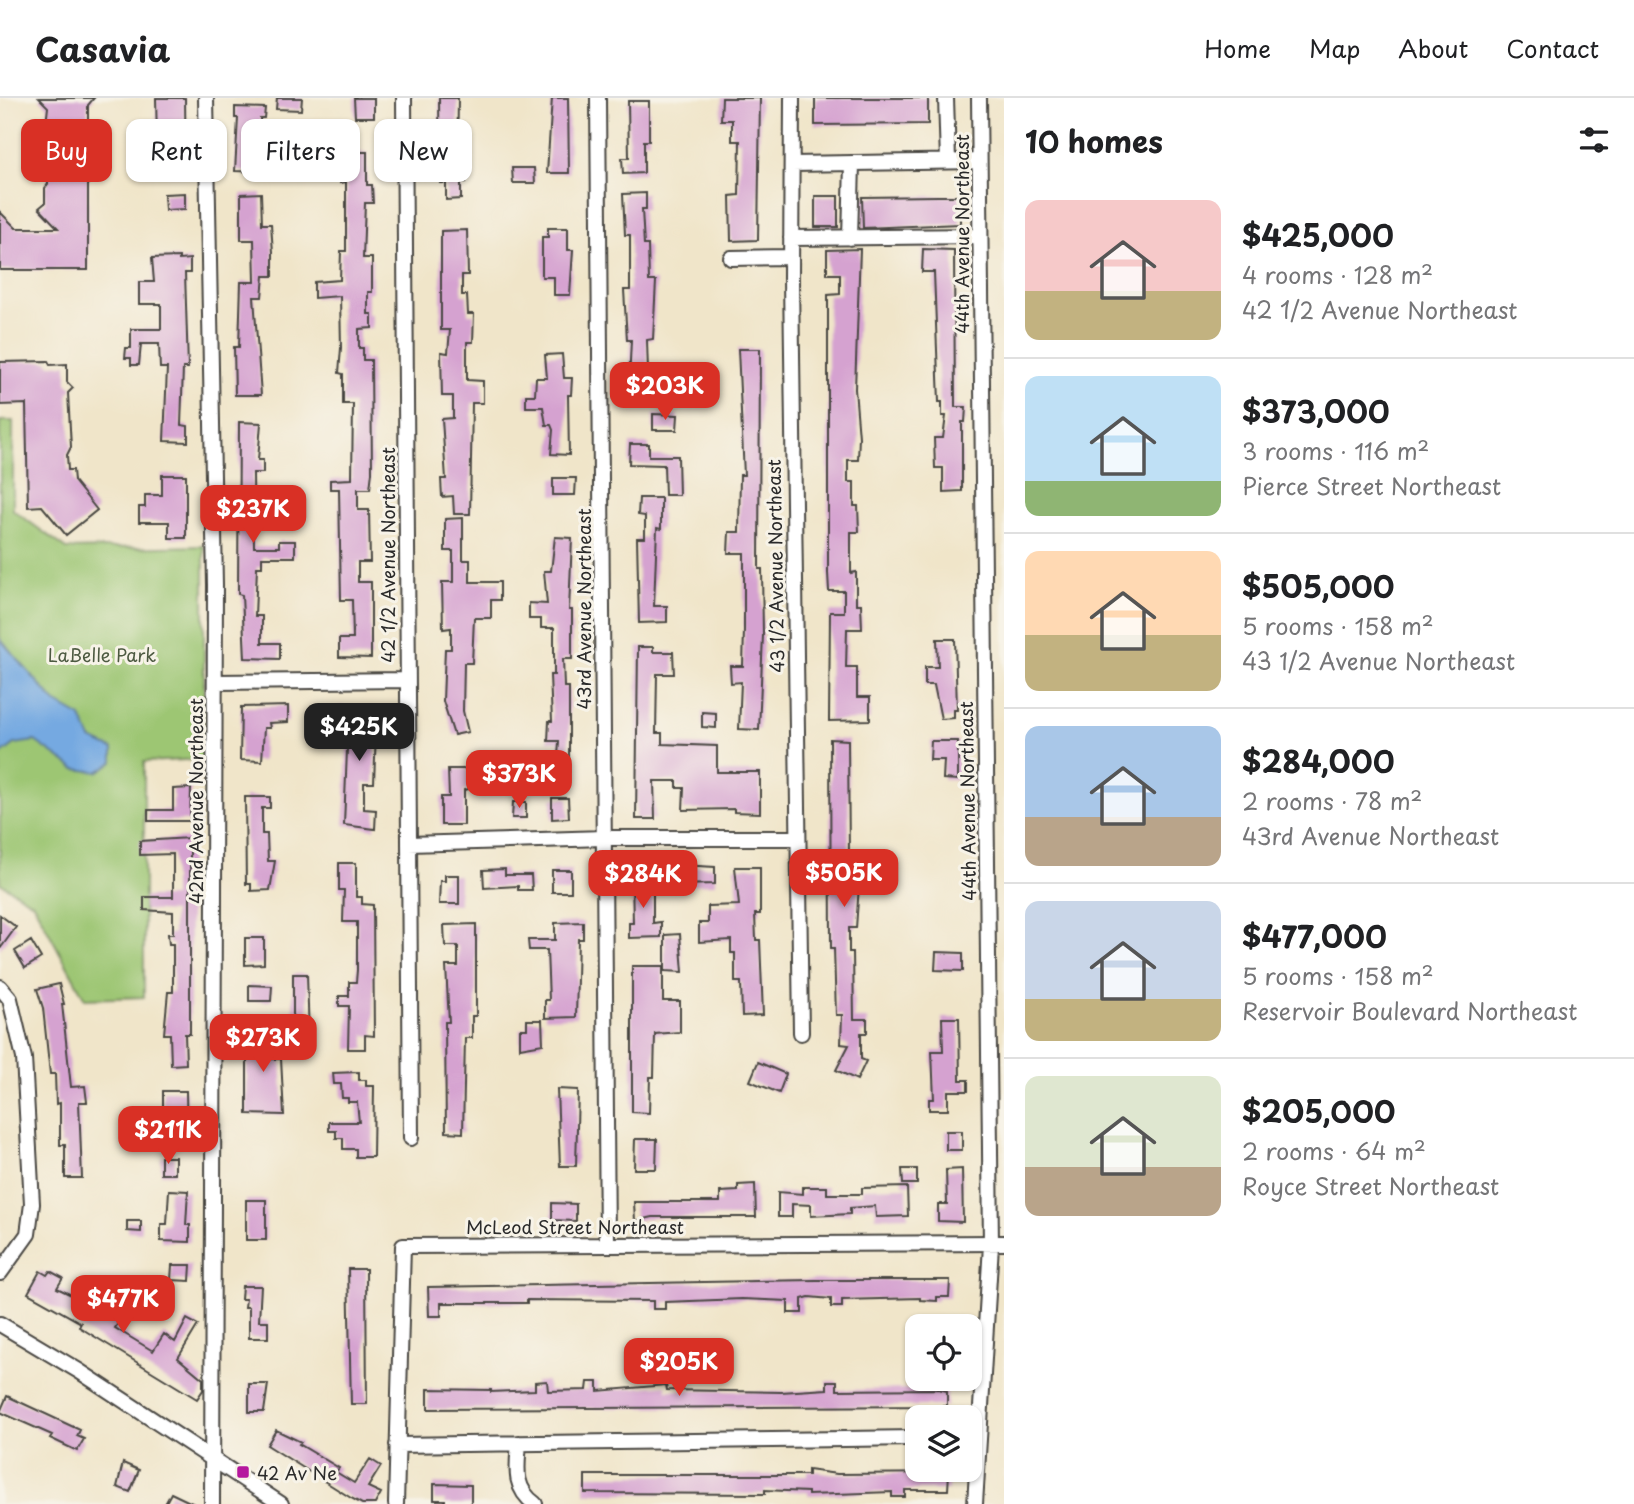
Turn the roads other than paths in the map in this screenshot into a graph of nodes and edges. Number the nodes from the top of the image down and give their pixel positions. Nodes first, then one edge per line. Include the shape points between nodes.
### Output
1 (206, 98) edge
2 (404, 98) edge
3 (598, 98) edge
4 (792, 98) edge
5 (946, 98) edge
6 (979, 98) edge
7 (948, 161) junction
8 (979, 161) junction
9 (852, 163) junction
10 (792, 164) junction
11 (979, 236) junction
12 (791, 238) junction
13 (850, 238) junction
14 (791, 257) junction
15 (731, 258) dead end
16 (407, 680) junction
17 (215, 682) junction
18 (604, 838) junction
19 (797, 838) junction
20 (409, 844) junction
21 (0, 987) edge
22 (800, 1033) dead end
23 (411, 1138) dead end
24 (997, 1244) edge
25 (607, 1245) junction
26 (0, 1273) edge
27 (0, 1324) edge
28 (978, 1405) edge
29 (905, 1438) edge
30 (519, 1443) junction
31 (397, 1445) junction
32 (212, 1460) junction
33 (975, 1482) edge
34 (212, 1504) edge
35 (281, 1504) edge
36 (396, 1504) edge
37 (535, 1504) edge
38 (975, 1504) edge

1 - 17 street, 42nd Avenue Northeast
2 - 16 street, 42 1/2 Avenue Northeast
3 - 18 street, 43rd Avenue Northeast
4 - 10 street, 43 1/2 Avenue Northeast
5 - 7 street
6 - 8 street, 44th Avenue Northeast
7 - 8 street
7 - 9 street
8 - 11 street, 44th Avenue Northeast
9 - 10 street
9 - 13 street
10 - 12 street, 43 1/2 Avenue Northeast
11 - 13 street
11 - 24 street, 44th Avenue Northeast
12 - 13 street
12 - 14 street, 43 1/2 Avenue Northeast
14 - 15 street
14 - 19 street, 43 1/2 Avenue Northeast
16 - 17 street
16 - 20 street, 42 1/2 Avenue Northeast
17 - 32 street, 42nd Avenue Northeast
18 - 19 street
18 - 20 street
18 - 25 street, 43rd Avenue Northeast
19 - 22 street, 43 1/2 Avenue Northeast
20 - 23 street, 42 1/2 Avenue Northeast
21 - 26 street via 10,999 24,1058 32,1204 28,1234
24 - 25 street, McLeod Street Northeast
24 - 28 street, 44th Avenue Northeast
25 - 31 street, McLeod Street Northeast via 404,1246
27 - 32 street
29 - 30 street
30 - 31 street
30 - 37 street via 517,1481
31 - 36 street, McLeod Street Northeast
32 - 34 street, 42nd Avenue Northeast
32 - 35 street
33 - 38 street, 44th Avenue Northeast

